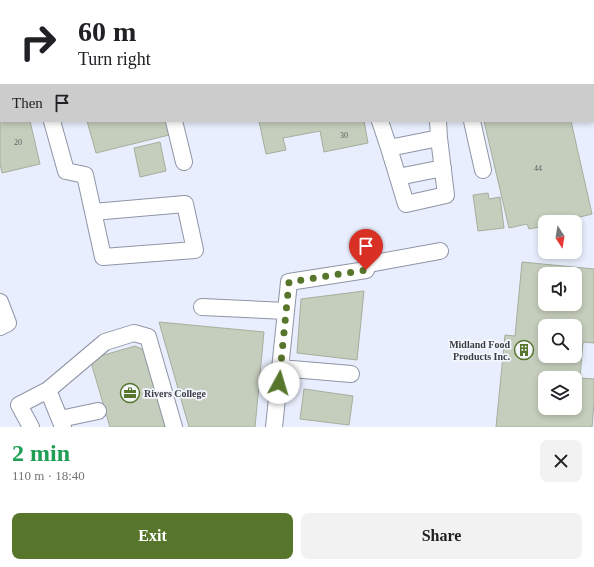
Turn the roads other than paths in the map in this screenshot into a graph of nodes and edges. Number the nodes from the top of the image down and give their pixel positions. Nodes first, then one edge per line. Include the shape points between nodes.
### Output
1 (52, 122) edge
2 (174, 122) edge
3 (380, 122) edge
4 (438, 122) edge
5 (472, 122) edge
6 (439, 138) junction
7 (389, 148) junction
8 (184, 162) dead end
9 (443, 168) junction
10 (483, 170) dead end
11 (398, 177) junction
12 (93, 212) junction
13 (440, 252) dead end
14 (0, 302) edge
15 (202, 307) dead end
16 (286, 311) junction
17 (0, 327) edge
18 (280, 368) junction
19 (351, 374) dead end
20 (48, 390) junction
21 (98, 411) dead end
22 (61, 423) edge
23 (31, 427) edge
24 (174, 427) edge
25 (274, 427) edge

1 - 12 street via 66,171 85,175
2 - 8 street
3 - 7 street
4 - 6 street
5 - 10 street
6 - 7 street
6 - 9 street
7 - 11 street
9 - 11 street
9 - 11 street via 446,195 406,204
12 - 12 street via 103,257 195,250 185,204
13 - 16 street via 369,264 366,270 289,282
14 - 17 street via 8,323
15 - 16 street
16 - 18 street
18 - 19 street
18 - 25 street
20 - 22 street
20 - 23 street via 19,405
20 - 24 street via 105,342 134,333 148,337
21 - 22 street

